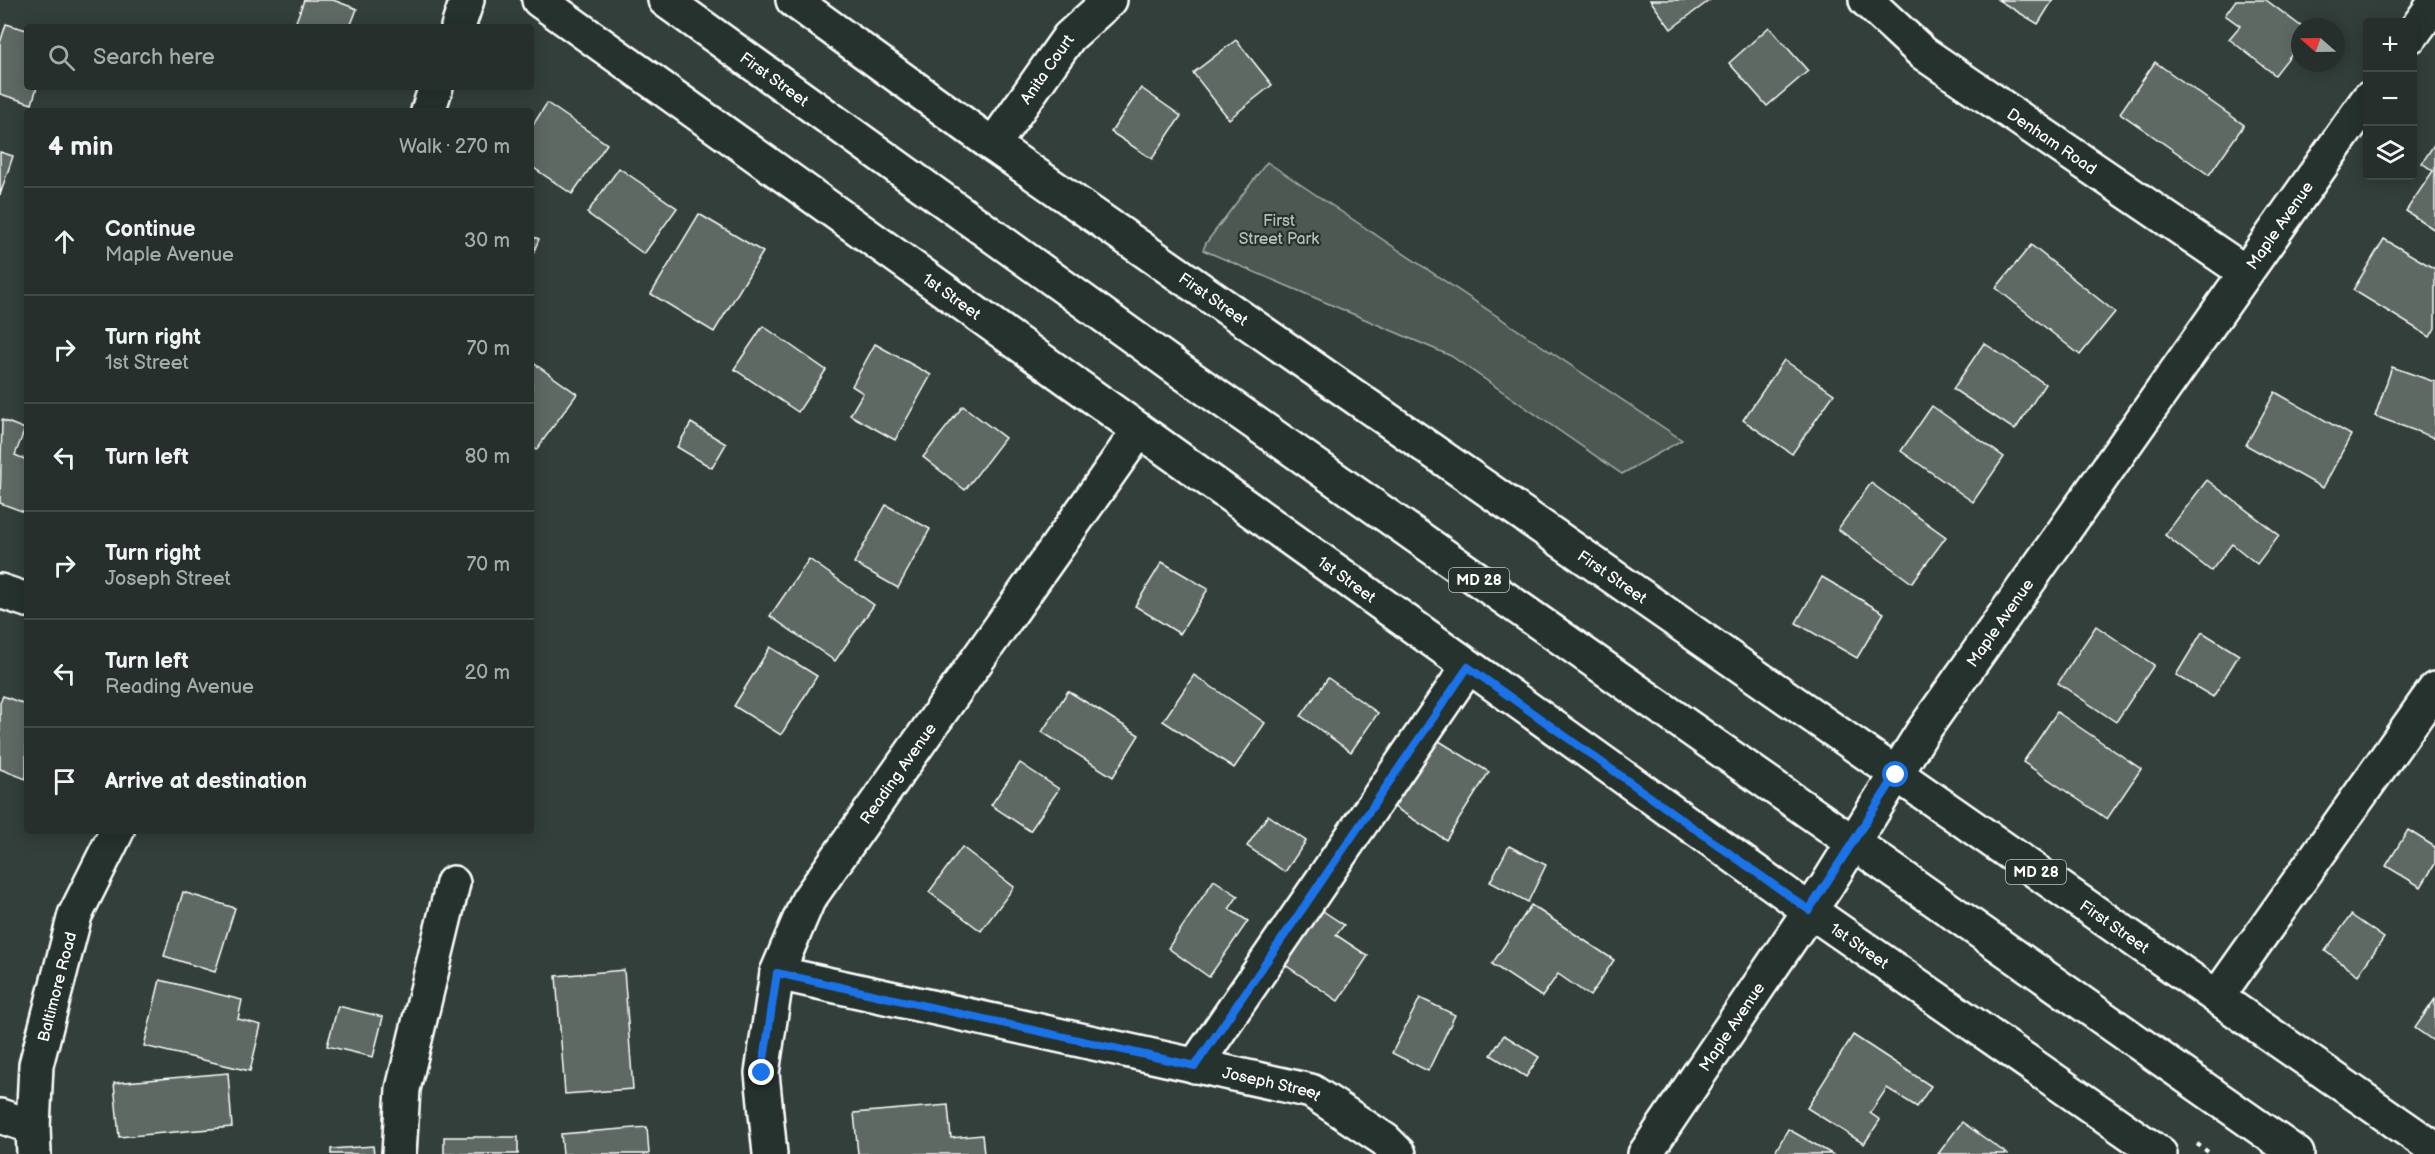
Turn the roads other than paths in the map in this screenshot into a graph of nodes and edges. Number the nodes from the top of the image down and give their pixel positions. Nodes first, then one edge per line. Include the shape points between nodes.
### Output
1 (467, 0) edge
2 (539, 0) edge
3 (665, 0) edge
4 (793, 0) edge
5 (1110, 0) edge
6 (1866, 0) edge
7 (2435, 3) edge
8 (459, 24) edge
9 (2417, 28) edge
10 (435, 90) edge
11 (2363, 105) edge
12 (429, 108) edge
13 (993, 145) junction
14 (2245, 272) junction
15 (1138, 432) junction
16 (0, 591) edge
17 (24, 599) edge
18 (1468, 667) junction
19 (2435, 689) edge
20 (1896, 775) junction
21 (116, 834) edge
22 (1854, 844) junction
23 (453, 883) dead end
24 (1809, 910) junction
25 (777, 973) junction
26 (2217, 997) junction
27 (1195, 1066) junction
28 (0, 1116) edge
29 (34, 1140) edge
30 (2435, 1149) edge
31 (399, 1154) edge
32 (770, 1154) edge
33 (1399, 1154) edge
34 (1645, 1154) edge
35 (2160, 1154) edge
36 (2297, 1154) edge

1 - 8 main road
2 - 15 main road, 1st Street
3 - 22 main road, First Street / MD 28 via 1178,369
4 - 13 main road, First Street / MD 28
5 - 13 main road, Anita Court via 1069,37
6 - 14 main road, Denham Road via 1923,53
7 - 9 main road
10 - 12 main road
11 - 14 main road, Maple Avenue
13 - 20 main road, First Street / MD 28
14 - 20 main road, Maple Avenue
15 - 18 main road, 1st Street
15 - 25 main road, Reading Avenue via 808,900
16 - 17 main road
18 - 24 main road, 1st Street
18 - 27 main road
19 - 26 main road
20 - 22 main road, Maple Avenue
20 - 26 main road, First Street / MD 28
21 - 29 main road, Baltimore Road via 75,915 36,1065
22 - 24 main road, Maple Avenue
22 - 36 main road, First Street / MD 28
23 - 31 main road via 403,1089
24 - 34 main road, Maple Avenue
24 - 35 main road, 1st Street
25 - 27 main road, Joseph Street
25 - 32 main road, Reading Avenue via 762,1073
26 - 30 main road, First Street / MD 28
27 - 33 main road, Joseph Street via 1311,1091 1385,1140
28 - 29 main road

